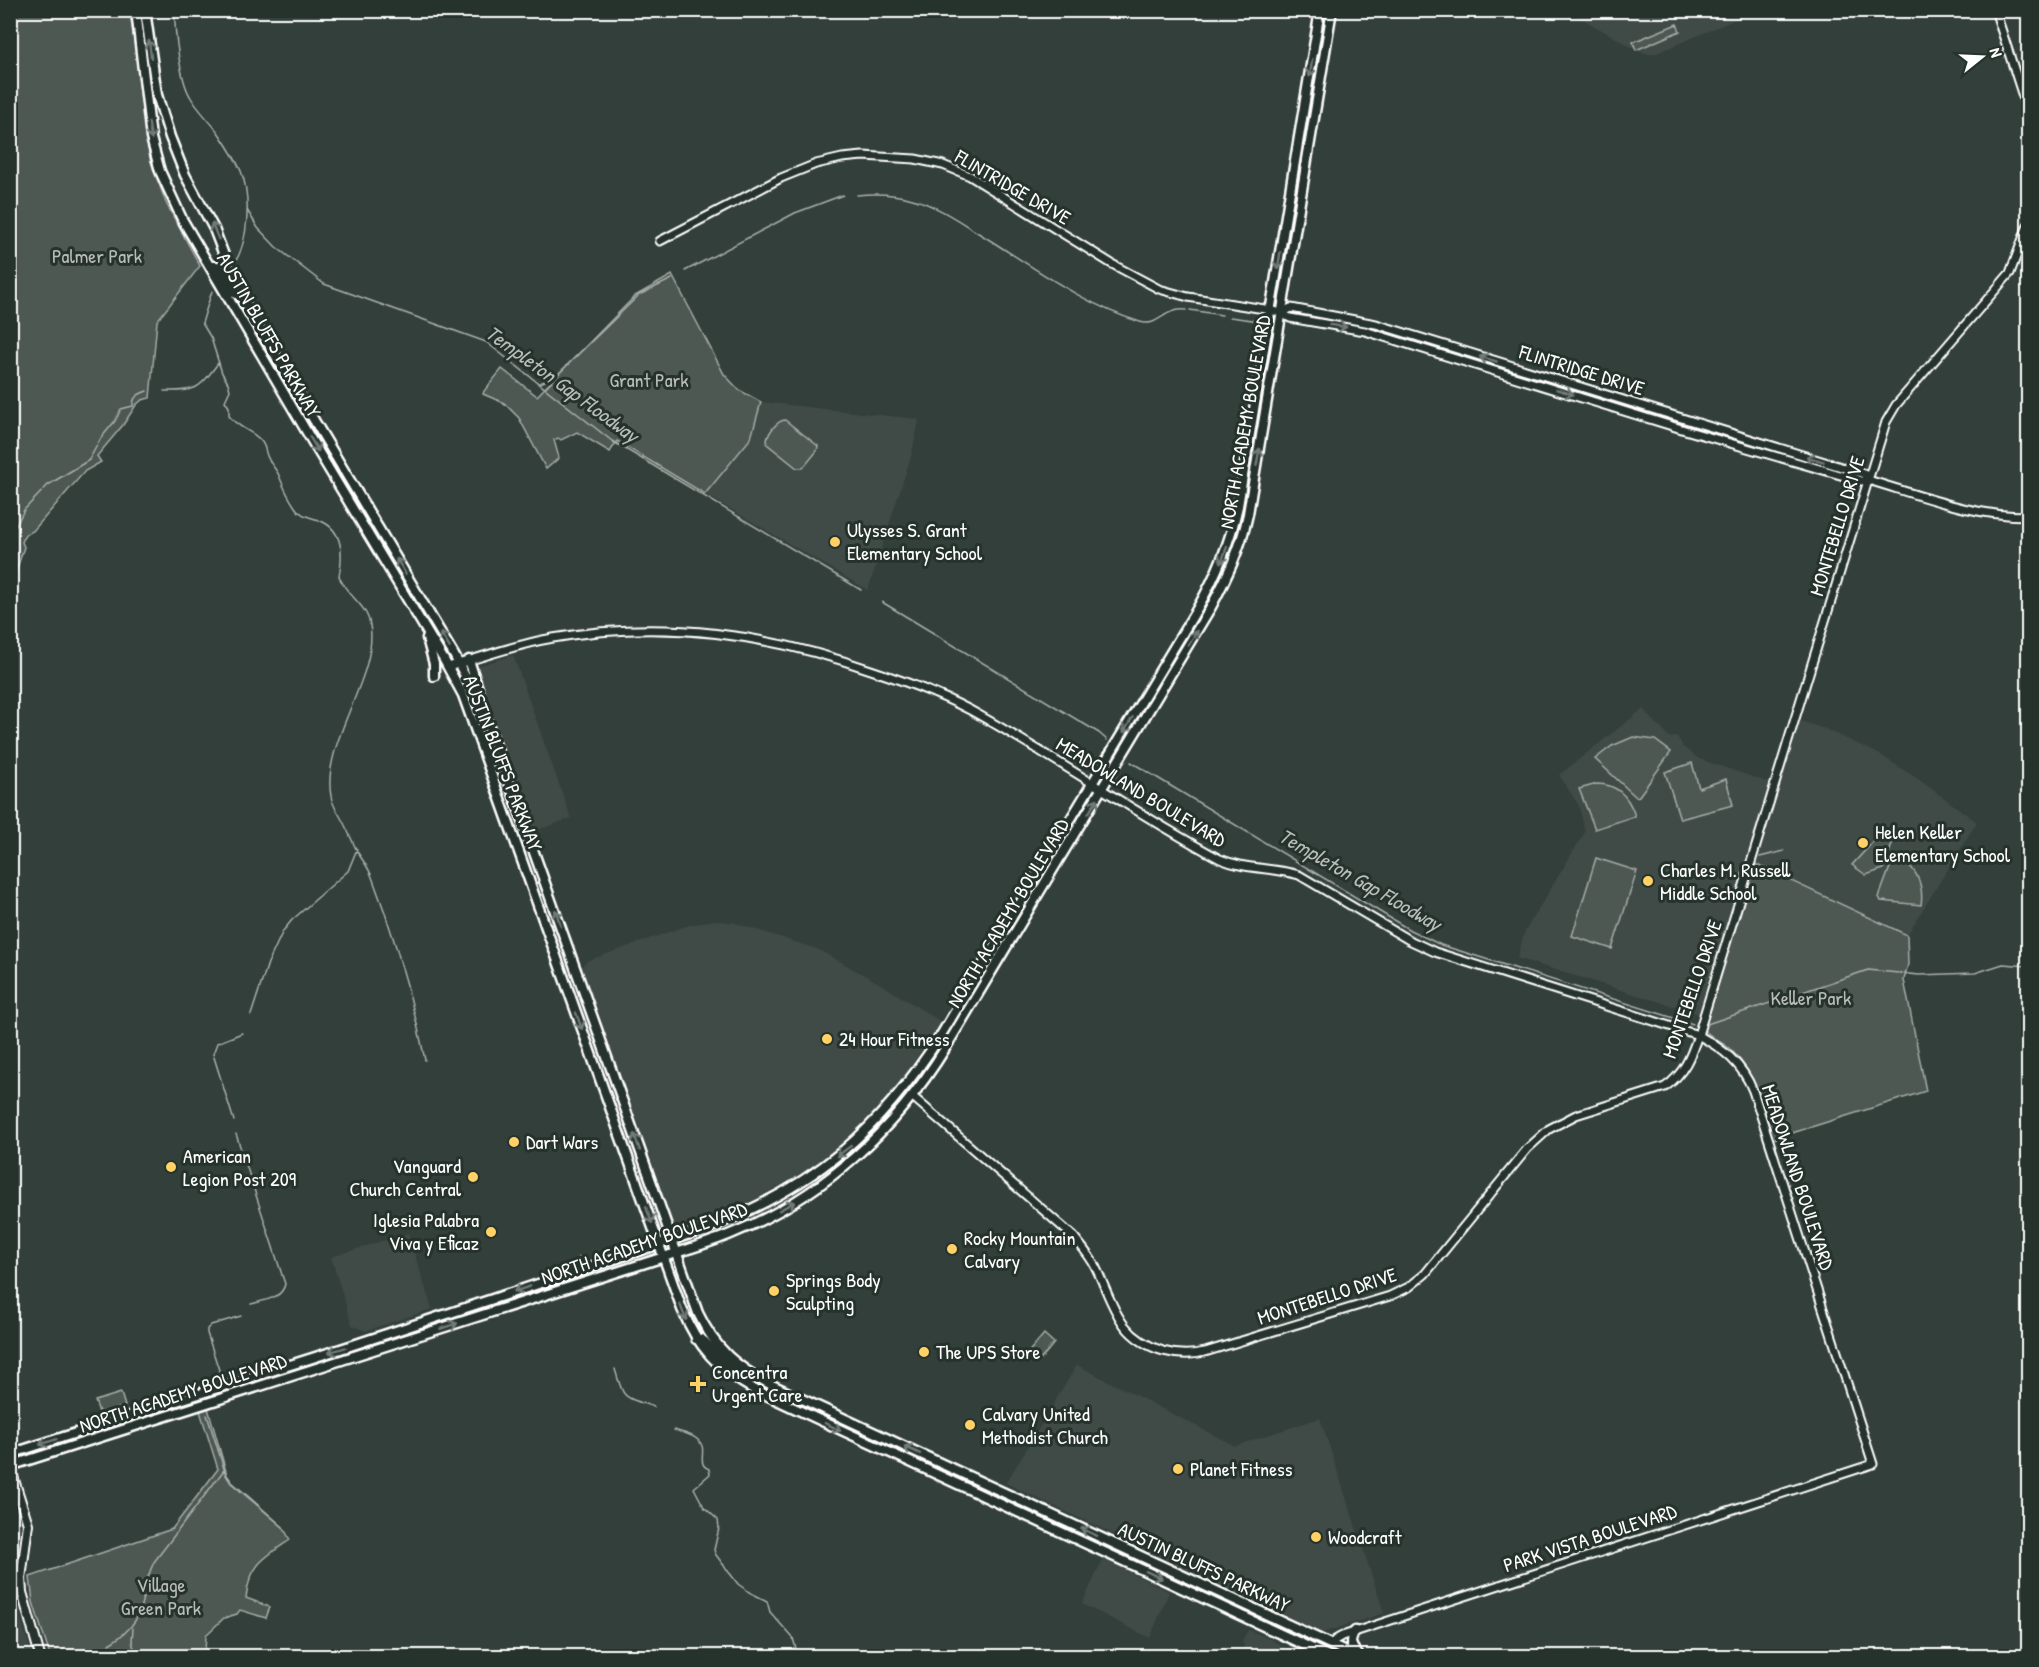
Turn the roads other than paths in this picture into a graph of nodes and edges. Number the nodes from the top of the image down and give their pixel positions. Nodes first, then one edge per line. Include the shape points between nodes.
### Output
1 (136, 10) edge
2 (145, 10) edge
3 (1320, 10) edge
4 (1332, 10) edge
5 (1995, 10) edge
6 (2028, 112) edge
7 (2028, 225) edge
8 (660, 241) dead end
9 (211, 266) junction
10 (242, 296) junction
11 (1271, 310) junction
12 (1281, 313) junction
13 (1868, 480) junction
14 (2028, 516) edge
15 (423, 626) junction
16 (470, 660) junction
17 (459, 664) junction
18 (448, 667) junction
19 (435, 676) dead end
20 (480, 702) junction
21 (1093, 783) junction
22 (1103, 789) junction
23 (958, 1007) junction
24 (1698, 1035) junction
25 (901, 1093) junction
26 (913, 1097) junction
27 (880, 1134) junction
28 (673, 1240) junction
29 (659, 1244) junction
30 (677, 1253) junction
31 (664, 1257) junction
32 (696, 1339) junction
33 (749, 1374) junction
34 (816, 1406) junction
35 (801, 1411) junction
36 (10, 1454) edge
37 (1873, 1464) joint
38 (10, 1467) edge
39 (1039, 1508) junction
40 (1023, 1514) junction
41 (1355, 1631) junction
42 (1298, 1642) junction
43 (1332, 1646) junction
44 (40, 1656) edge
45 (1311, 1656) edge
46 (1329, 1656) edge
47 (1358, 1656) edge

1 -> 9 main road, AUSTIN BLUFFS PARKWAY via 148,122 160,171 182,219
10 -> 2 main road, AUSTIN BLUFFS PARKWAY via 170,137 157,95
3 -> 11 main road, NORTH ACADEMY BOULEVARD
4 - 12 main road, NORTH ACADEMY BOULEVARD
5 - 6 street
7 - 13 street, MONTEBELLO DRIVE via 2010,273 1892,411
8 - 11 street, FLINTRIDGE DRIVE via 816,164 863,156 915,159 970,176 1159,289
9 - 10 main road via 220,268 234,293
9 -> 15 main road, AUSTIN BLUFFS PARKWAY
17 -> 10 main road, AUSTIN BLUFFS PARKWAY
11 - 12 street, FLINTRIDGE DRIVE
11 -> 21 main road, NORTH ACADEMY BOULEVARD via 1238,506 1220,564
12 - 13 street, FLINTRIDGE DRIVE via 1291,308 1376,324 1864,474
22 -> 12 main road, NORTH ACADEMY BOULEVARD via 1231,569 1248,514
13 - 14 street, FLINTRIDGE DRIVE via 1957,508
13 - 24 street, MONTEBELLO DRIVE
15 - 18 main road, AUSTIN BLUFFS PARKWAY
15 - 19 main road
16 - 17 street, MEADOWLAND BOULEVARD
16 - 20 main road
16 - 21 street, MEADOWLAND BOULEVARD via 551,638 623,630 695,631 761,639 851,663 954,702
17 - 18 street, MEADOWLAND BOULEVARD
17 - 20 main road, AUSTIN BLUFFS PARKWAY
18 -> 29 main road, AUSTIN BLUFFS PARKWAY via 473,720
28 -> 20 main road, AUSTIN BLUFFS PARKWAY
21 - 22 street, MEADOWLAND BOULEVARD
21 - 23 main road, NORTH ACADEMY BOULEVARD
22 - 24 street, MEADOWLAND BOULEVARD via 1220,859 1299,875 1435,952
26 -> 22 main road, NORTH ACADEMY BOULEVARD
23 - 25 main road, NORTH ACADEMY BOULEVARD
23 - 26 main road via 956,1020 915,1085
24 - 26 street, MONTEBELLO DRIVE via 1682,1071 1665,1087 1566,1119 1538,1137 1442,1256 1414,1284 1390,1296 1191,1354 1156,1349 1131,1333 1113,1309 1092,1260 1074,1237
24 - 37 street, MEADOWLAND BOULEVARD via 1730,1055 1753,1091
25 - 27 main road via 902,1101 881,1124
25 -> 28 main road, NORTH ACADEMY BOULEVARD via 851,1146 804,1180 741,1214
26 - 27 main road, NORTH ACADEMY BOULEVARD
30 -> 27 main road, NORTH ACADEMY BOULEVARD via 735,1233 808,1194
28 - 29 main road, NORTH ACADEMY BOULEVARD
28 - 30 main road, AUSTIN BLUFFS PARKWAY
29 - 31 main road, AUSTIN BLUFFS PARKWAY
29 -> 36 main road, NORTH ACADEMY BOULEVARD
30 - 31 main road, NORTH ACADEMY BOULEVARD
30 - 33 main road, AUSTIN BLUFFS PARKWAY via 703,1323 725,1354
31 -> 32 main road, AUSTIN BLUFFS PARKWAY
38 -> 31 main road, NORTH ACADEMY BOULEVARD
32 - 33 main road via 705,1342 740,1374
32 - 35 main road, AUSTIN BLUFFS PARKWAY via 736,1380
33 - 34 main road, AUSTIN BLUFFS PARKWAY
34 - 35 main road
39 -> 34 main road, AUSTIN BLUFFS PARKWAY
35 -> 40 main road, AUSTIN BLUFFS PARKWAY
37 - 41 street, PARK VISTA BOULEVARD
38 - 44 main road via 28,1524 21,1585
39 - 40 main road
43 -> 39 main road, AUSTIN BLUFFS PARKWAY
40 -> 42 main road, AUSTIN BLUFFS PARKWAY
41 - 43 street, PARK VISTA BOULEVARD via 1337,1638
41 - 47 main road via 1351,1645
42 - 45 main road
42 - 46 main road, AUSTIN BLUFFS PARKWAY
43 - 46 main road
43 - 47 main road, AUSTIN BLUFFS PARKWAY

